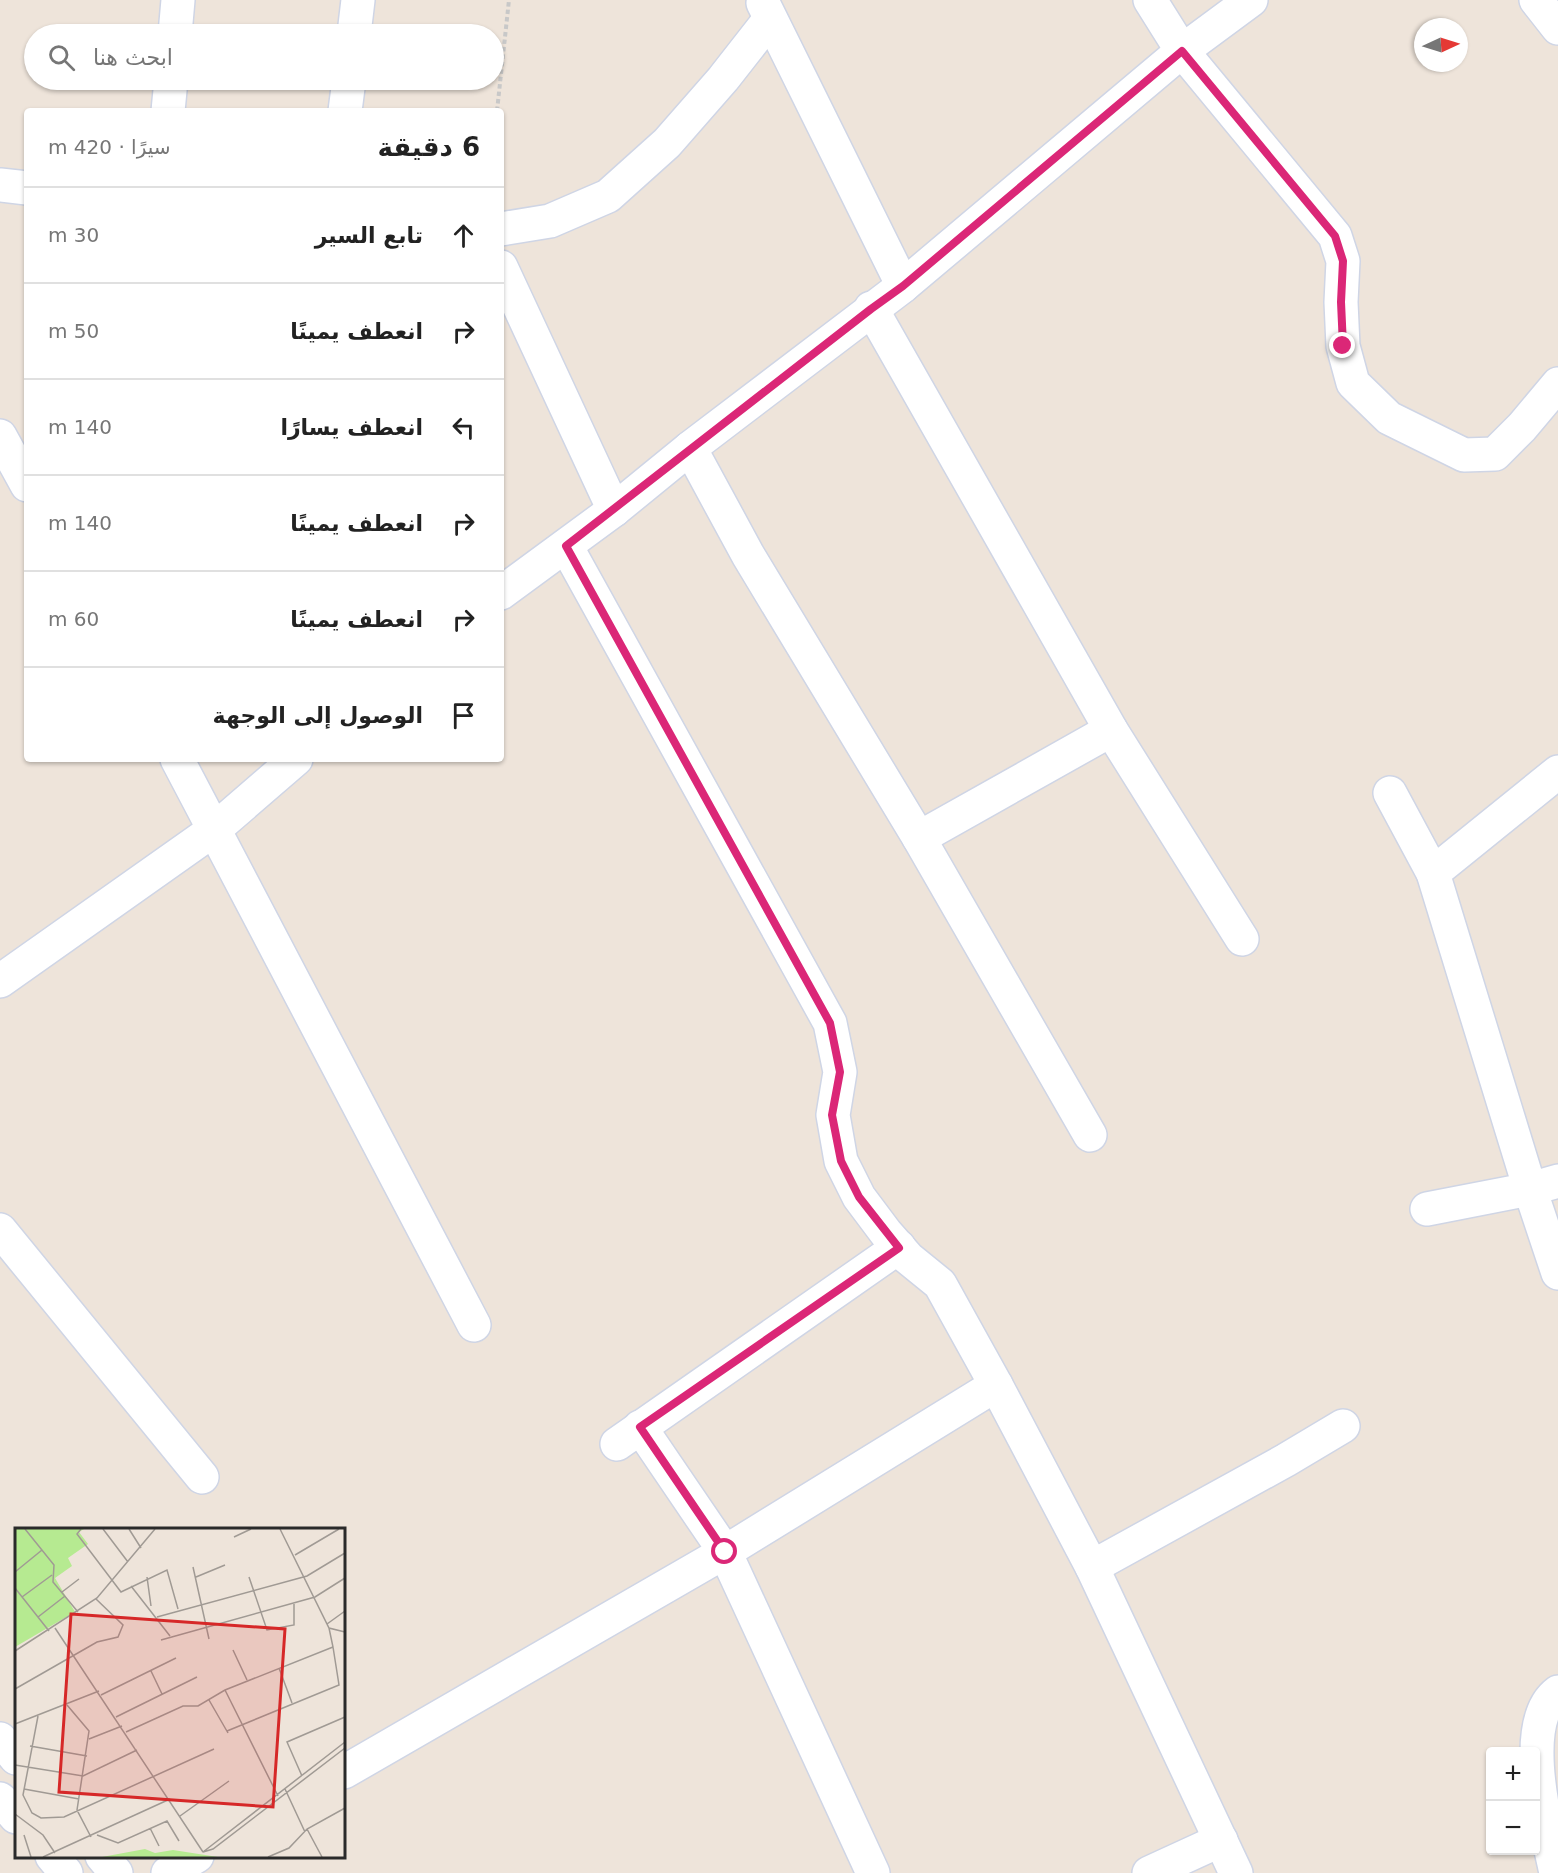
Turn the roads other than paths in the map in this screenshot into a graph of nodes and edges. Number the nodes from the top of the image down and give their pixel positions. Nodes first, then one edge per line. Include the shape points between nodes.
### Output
1 (178, 0) edge
2 (358, 0) edge
3 (1150, 0) edge
4 (1251, 0) edge
5 (1536, 0) edge
6 (766, 10) edge
7 (176, 24) edge
8 (355, 24) edge
9 (1558, 28) edge
10 (1182, 51) junction
11 (170, 90) edge
12 (348, 90) edge
13 (168, 108) edge
14 (345, 108) edge
15 (0, 184) edge
16 (24, 188) edge
17 (504, 229) edge
18 (504, 273) edge
19 (903, 286) junction
20 (871, 309) junction
21 (1558, 384) edge
22 (0, 436) edge
23 (690, 448) junction
24 (24, 480) edge
25 (614, 510) junction
26 (566, 546) junction
27 (504, 591) edge
28 (1111, 730) junction
29 (179, 762) edge
30 (293, 762) edge
31 (1558, 772) edge
32 (1390, 793) dead end
33 (215, 829) junction
34 (920, 838) junction
35 (1433, 873) junction
36 (1242, 939) dead end
37 (3, 971) edge
38 (1090, 1135) dead end
39 (1544, 1185) edge
40 (1427, 1209) dead end
41 (0, 1230) edge
42 (899, 1248) junction
43 (1558, 1273) edge
44 (474, 1324) dead end
45 (996, 1385) junction
46 (1343, 1426) dead end
47 (202, 1477) dead end
48 (725, 1552) junction
49 (1092, 1567) junction
50 (1558, 1692) edge
51 (0, 1739) edge
52 (15, 1757) edge
53 (345, 1771) edge
54 (0, 1799) edge
55 (15, 1816) edge
56 (1221, 1840) junction
57 (53, 1858) edge
58 (103, 1858) edge
59 (195, 1858) edge
60 (66, 1873) edge
61 (116, 1873) edge
62 (168, 1873) edge
63 (873, 1873) edge
64 (1149, 1873) edge
65 (1236, 1873) edge
66 (1556, 1873) edge

1 - 7 street
2 - 8 street
3 - 10 street
4 - 10 street
5 - 9 street
6 - 17 street via 723,79 667,143 608,196 550,221
6 - 19 street
10 - 19 street
10 - 21 street via 1335,236 1343,261 1343,346 1353,383 1389,418 1464,455 1495,454
11 - 13 street
12 - 14 street
15 - 16 street
18 - 25 street
19 - 20 street
20 - 23 street
20 - 28 street
22 - 24 street
23 - 25 street
23 - 34 street via 748,555
25 - 26 street
26 - 27 street
26 - 42 street via 830,1023 840,1072 832,1115 841,1161 859,1197
28 - 34 street
28 - 36 street
29 - 33 street
30 - 33 street
31 - 35 street
32 - 35 street
33 - 37 street
33 - 44 street
34 - 38 street
35 - 39 street
39 - 40 street
39 - 43 street
41 - 47 street
42 - 45 street via 940,1284
42 - 48 street via 628,1435
45 - 48 street
45 - 49 street
46 - 49 street
48 - 53 street
48 - 63 street
49 - 56 street
50 - 66 street via 1540,1716 1535,1749
51 - 52 street
54 - 55 street
56 - 64 street
56 - 65 street
57 - 60 street
58 - 61 street
59 - 62 street

